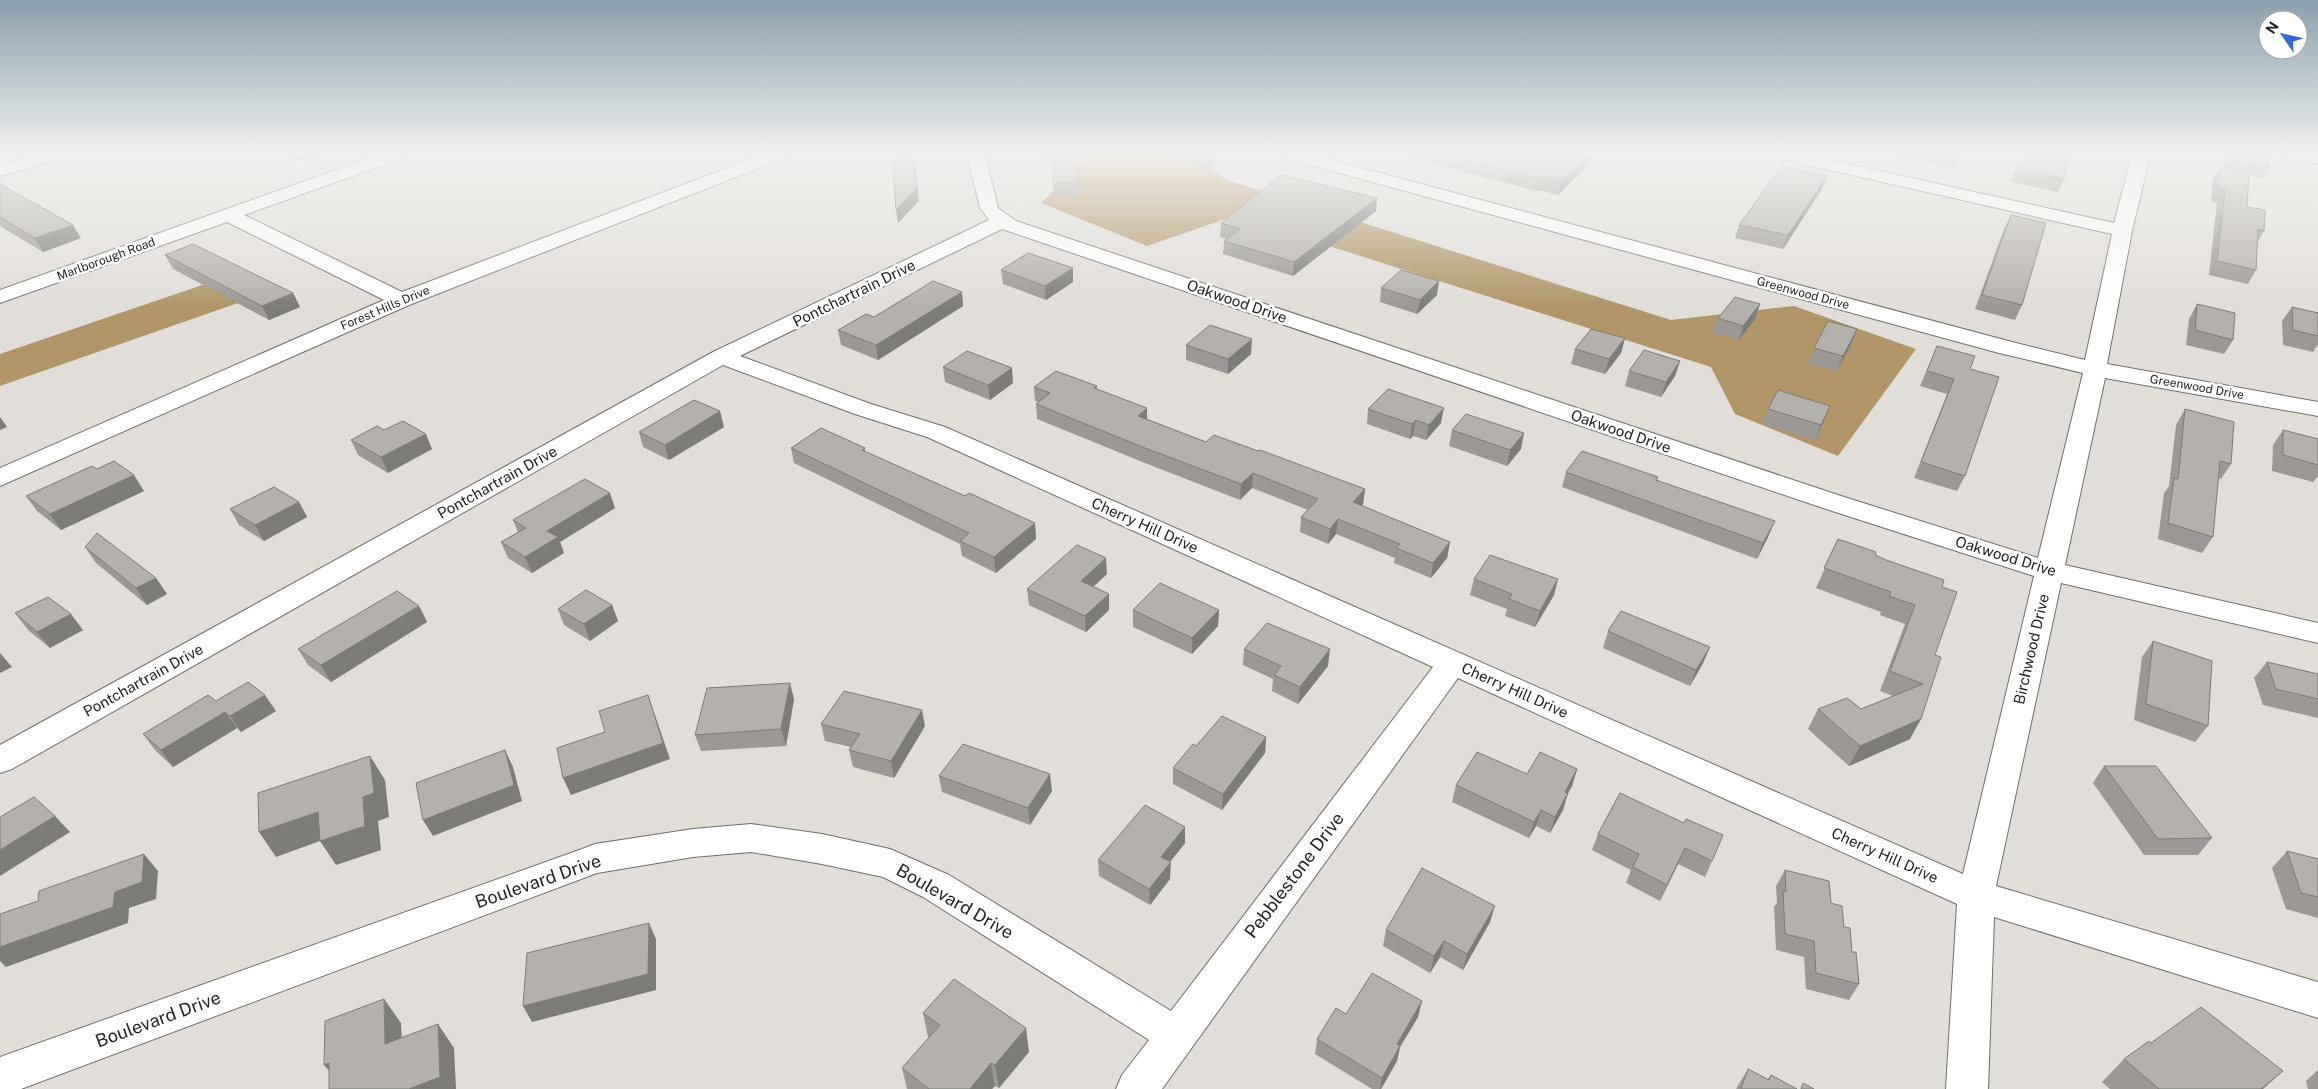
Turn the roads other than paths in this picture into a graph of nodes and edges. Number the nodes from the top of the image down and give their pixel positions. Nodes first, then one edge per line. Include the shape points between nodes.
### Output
1 (253, 206) edge
2 (645, 206) edge
3 (988, 206) edge
4 (1482, 206) edge
5 (2007, 206) edge
6 (2128, 206) edge
7 (228, 215) junction
8 (1002, 221) junction
9 (2122, 232) junction
10 (0, 297) edge
11 (401, 300) junction
12 (721, 357) junction
13 (2095, 369) junction
14 (2318, 409) edge
15 (0, 478) edge
16 (2049, 570) junction
17 (2318, 633) edge
18 (1453, 662) junction
19 (0, 760) edge
20 (1976, 896) junction
21 (2318, 1000) edge
22 (1176, 1035) junction
23 (0, 1078) edge
24 (1137, 1089) edge
25 (1967, 1089) edge

1 - 7 street, Marlborough Road
2 - 11 street, Forest Hills Drive
3 - 8 street
4 - 13 street, Greenwood Drive
5 - 9 street
6 - 9 street, Birchwood Drive
7 - 10 street, Marlborough Road
7 - 11 street
8 - 12 street, Pontchartrain Drive
8 - 16 street, Oakwood Drive via 1832,502
9 - 13 street, Birchwood Drive
11 - 15 street, Forest Hills Drive
12 - 18 street, Cherry Hill Drive via 936,432
12 - 19 street, Pontchartrain Drive
13 - 14 street, Greenwood Drive
13 - 16 street, Birchwood Drive
16 - 17 street, Oakwood Drive
16 - 20 street, Birchwood Drive
18 - 20 street, Cherry Hill Drive
18 - 22 street, Pebblestone Drive
20 - 21 street, Cherry Hill Drive
20 - 25 street, Birchwood Drive
22 - 23 street, Boulevard Drive via 936,886 890,864 751,838 693,843 595,859
22 - 24 street, Pebblestone Drive

